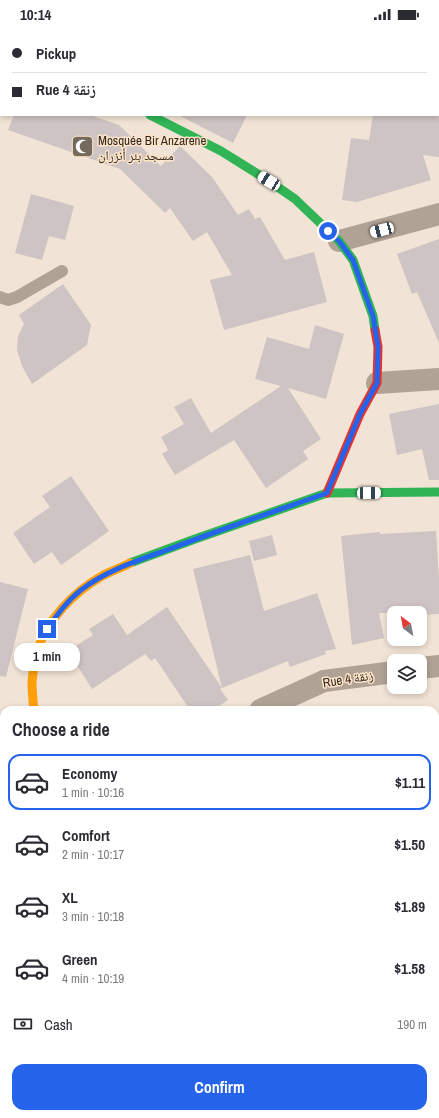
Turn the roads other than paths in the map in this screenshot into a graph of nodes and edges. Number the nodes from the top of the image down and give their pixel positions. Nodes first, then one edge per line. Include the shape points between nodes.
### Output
1 (152, 116) edge
2 (439, 214) edge
3 (339, 241) junction
4 (62, 271) dead end
5 (0, 297) edge
6 (439, 379) edge
7 (377, 383) junction
8 (439, 492) edge
9 (327, 493) junction
10 (439, 666) edge
11 (427, 667) edge
12 (387, 673) edge
13 (34, 706) edge
14 (269, 706) edge

1 - 3 street via 221,151 269,181 295,199
2 - 3 street
3 - 7 street via 353,260 373,316 378,347
4 - 5 lane via 17,298 8,300
6 - 7 street
7 - 9 street via 360,414
8 - 9 street
9 - 13 street via 138,560 102,576 80,591 47,629 38,651 32,684
10 - 11 street
12 - 14 street, Rue 4 زنقة via 324,681

